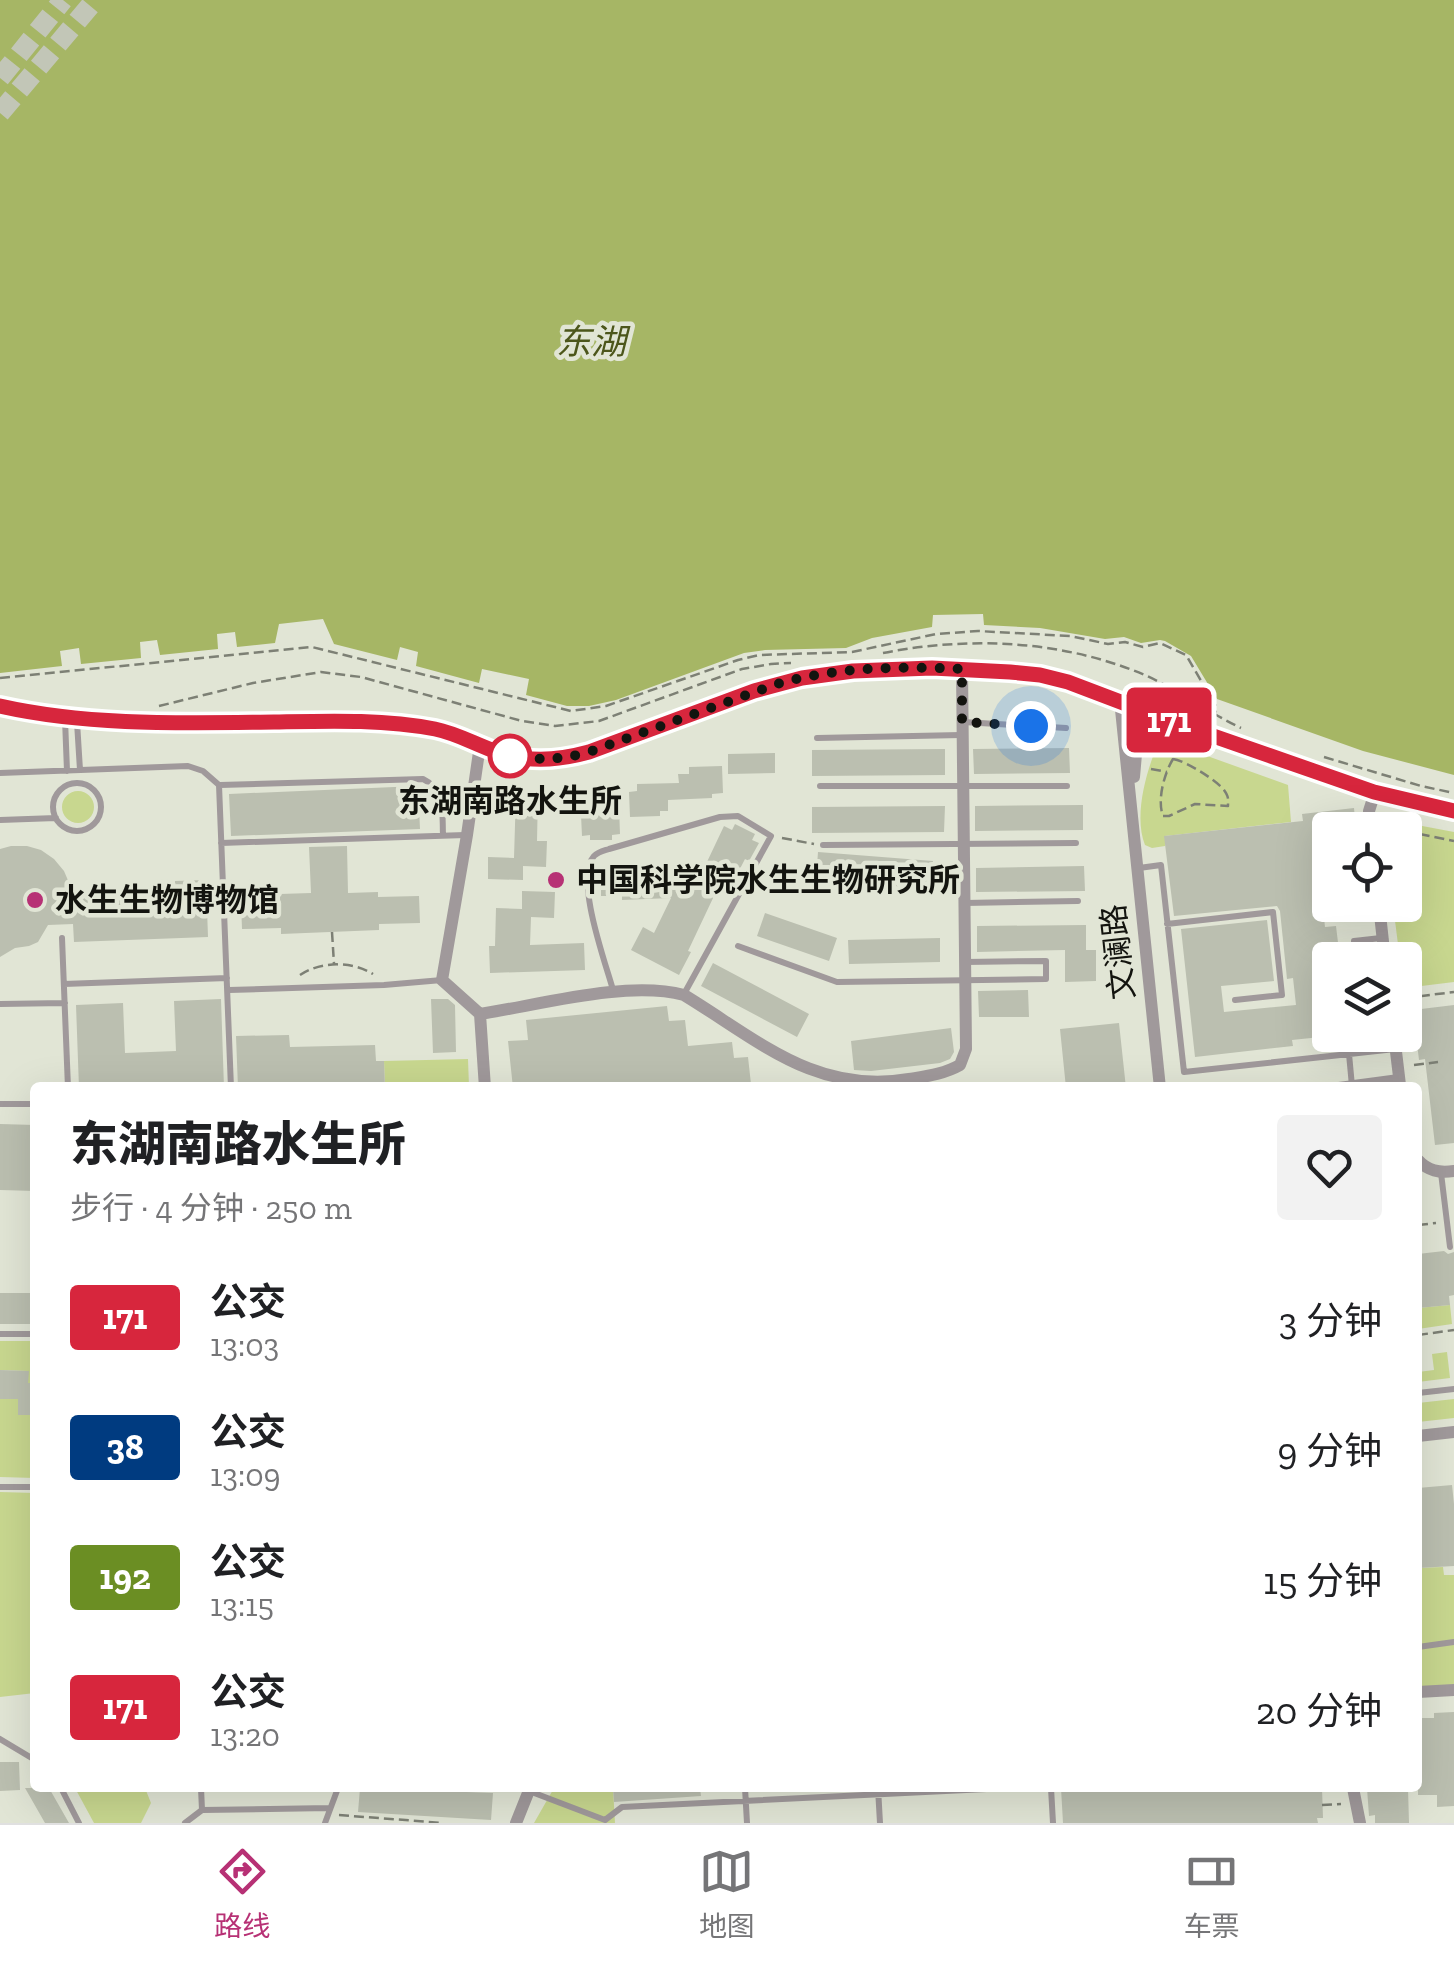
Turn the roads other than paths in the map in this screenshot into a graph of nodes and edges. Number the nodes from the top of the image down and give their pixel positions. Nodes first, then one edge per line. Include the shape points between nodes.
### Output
1 (962, 669) junction
2 (1120, 700) junction
3 (0, 706) edge
4 (1140, 708) junction
5 (71, 718) junction
6 (1066, 728) dead end
7 (962, 729) junction
8 (817, 738) dead end
9 (480, 745) junction
10 (74, 770) junction
11 (0, 773) edge
12 (77, 783) junction
13 (219, 785) junction
14 (820, 786) dead end
15 (962, 786) junction
16 (1067, 786) dead end
17 (1374, 792) junction
18 (1132, 810) junction
19 (1454, 811) edge
20 (1368, 812) edge
21 (56, 818) junction
22 (0, 820) edge
23 (468, 834) junction
24 (444, 836) junction
25 (221, 843) junction
26 (1076, 843) dead end
27 (963, 844) junction
28 (824, 846) road end
29 (1137, 868) junction
30 (1078, 901) dead end
31 (964, 903) junction
32 (1381, 922) edge
33 (1167, 924) junction
34 (62, 938) dead end
35 (1382, 938) junction
36 (1354, 942) edge
37 (1383, 942) edge
38 (738, 946) dead end
39 (964, 962) junction
40 (227, 978) junction
41 (442, 980) junction
42 (964, 980) junction
43 (64, 984) junction
44 (229, 990) junction
45 (614, 992) junction
46 (684, 995) junction
47 (1235, 1000) dead end
48 (65, 1003) junction
49 (0, 1004) edge
50 (480, 1014) junction
51 (1365, 1052) edge
52 (1396, 1052) edge
53 (1349, 1054) junction
54 (1399, 1078) edge
55 (68, 1082) edge
56 (232, 1082) edge
57 (485, 1082) edge
58 (1159, 1082) edge
59 (1346, 1082) edge
60 (0, 1104) edge
61 (30, 1104) edge
62 (1422, 1164) edge
63 (1448, 1172) edge
64 (1450, 1247) dead end
65 (0, 1334) edge
66 (30, 1334) edge
67 (1454, 1389) edge
68 (1422, 1393) edge
69 (1454, 1432) edge
70 (1422, 1436) edge
71 (0, 1487) edge
72 (30, 1487) edge
73 (1454, 1642) edge
74 (1422, 1646) edge
75 (1454, 1690) edge
76 (1422, 1692) edge
77 (0, 1739) edge
78 (30, 1757) edge
79 (63, 1792) edge
80 (201, 1792) edge
81 (529, 1792) edge
82 (537, 1792) edge
83 (744, 1792) edge
84 (865, 1792) edge
85 (878, 1792) edge
86 (1051, 1792) edge
87 (1354, 1792) edge
88 (745, 1801) junction
89 (202, 1810) junction
90 (327, 1815) edge
91 (79, 1823) edge
92 (184, 1823) edge
93 (516, 1823) edge
94 (746, 1823) edge
95 (880, 1823) edge
96 (1053, 1823) edge
97 (1360, 1823) edge

1 - 2 street via 1040,675
1 - 7 street
1 - 9 street via 790,680 563,760 526,759
2 - 4 street
2 - 18 street, 文澜路
3 - 5 street
4 - 17 street
4 - 18 street, 文澜路
5 - 9 street via 388,722
5 - 10 lane
6 - 7 lane
7 - 8 lane
7 - 15 street
9 - 23 street
10 - 11 lane
10 - 12 lane
10 - 13 lane via 188,766
12 - 21 lane via 56,796
12 - 21 lane via 100,798 97,822 74,831
13 - 24 lane via 423,779 442,799
13 - 25 lane
14 - 15 lane
15 - 16 lane
15 - 27 street
17 - 19 street
17 - 20 street
18 - 29 street, 文澜路
21 - 22 lane
23 - 24 lane
23 - 41 street
24 - 25 lane
25 - 40 lane
26 - 27 lane
27 - 28 lane
27 - 31 street
29 - 33 lane via 1160,866
29 - 58 street, 文澜路
30 - 31 lane
31 - 39 street
32 - 35 street
33 - 47 lane via 1274,912 1282,995
33 - 53 lane via 1184,1072
34 - 43 lane
35 - 36 lane
35 - 37 street
38 - 42 lane via 837,982
39 - 42 street
39 - 42 lane via 1046,961 1046,979
40 - 43 lane
40 - 44 lane
41 - 44 lane
41 - 50 street
42 - 46 street via 966,1048 960,1065 880,1082 838,1079 790,1062
43 - 48 lane
44 - 56 lane
45 - 46 street
45 - 46 lane via 589,900 589,866 597,853 738,816 771,836
45 - 50 street
48 - 49 lane
48 - 55 lane
50 - 57 street
51 - 53 lane
52 - 54 street
53 - 59 lane
60 - 61 lane
62 - 63 street
63 - 64 lane
65 - 66 lane
67 - 68 lane
69 - 70 street
71 - 72 lane
73 - 74 lane
75 - 76 street
77 - 78 lane
79 - 91 lane
80 - 89 lane
81 - 93 street
82 - 88 lane via 605,1820 622,1807
83 - 88 lane
84 - 88 lane
85 - 95 lane
86 - 96 lane
87 - 97 street
88 - 94 lane
89 - 90 lane
89 - 92 lane

